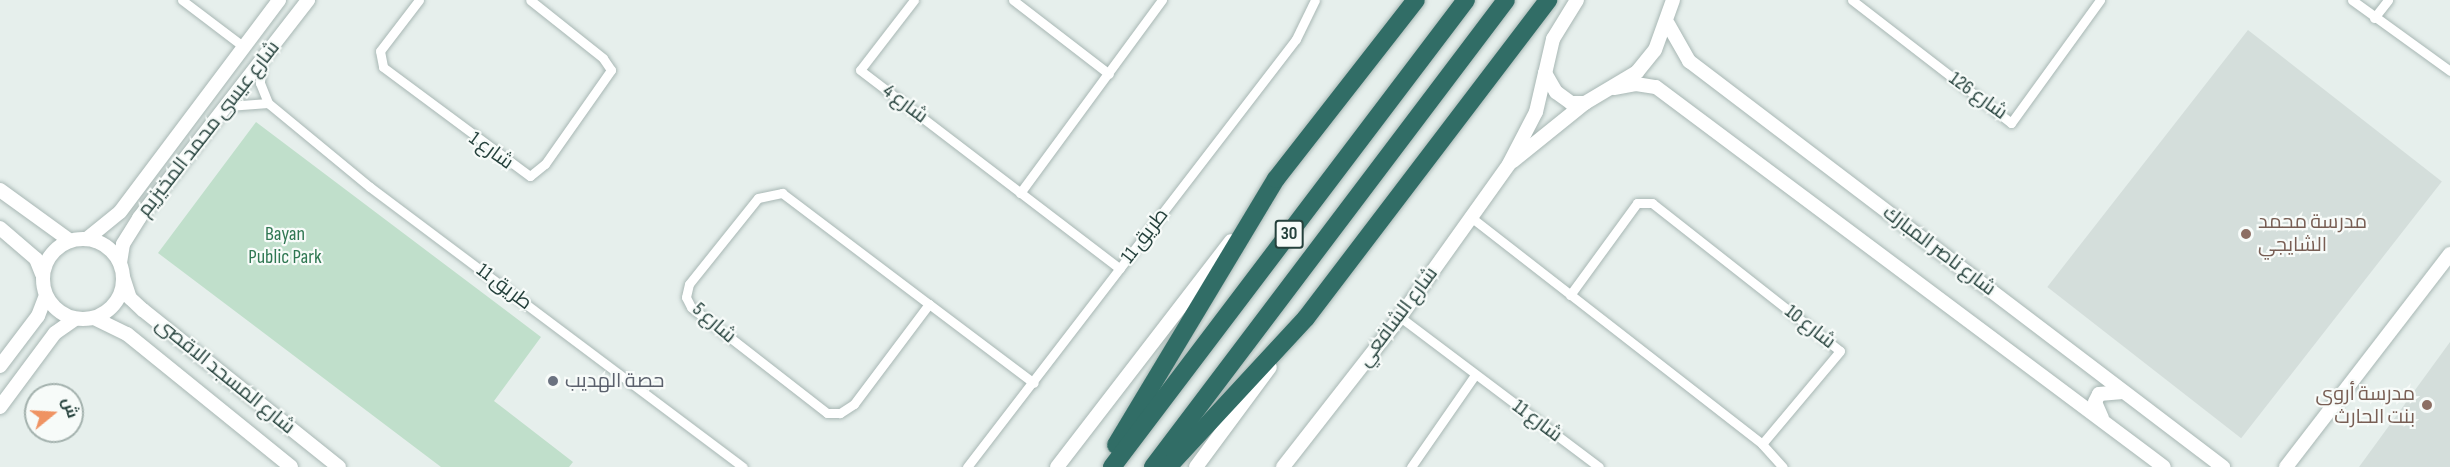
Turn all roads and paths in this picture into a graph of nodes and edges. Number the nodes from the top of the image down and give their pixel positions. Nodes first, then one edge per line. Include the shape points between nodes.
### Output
1 (182, 0) edge
2 (279, 0) edge
3 (308, 0) edge
4 (418, 0) edge
5 (530, 0) edge
6 (914, 0) edge
7 (1013, 0) edge
8 (1162, 0) edge
9 (1315, 0) edge
10 (1416, 0) edge
11 (1466, 0) edge
12 (1506, 0) edge
13 (1548, 0) edge
14 (1577, 0) edge
15 (1673, 0) edge
16 (1852, 0) edge
17 (2100, 0) edge
18 (2352, 0) edge
19 (2388, 0) edge
20 (2374, 18) junction
21 (1668, 24) junction
22 (244, 47) junction
23 (261, 62) junction
24 (2450, 71) edge
25 (1545, 72) junction
26 (1109, 74) junction
27 (1614, 88) junction
28 (268, 103) junction
29 (1585, 103) junction
30 (228, 106) junction
31 (1509, 164) junction
32 (149, 172) junction
33 (1276, 179) junction
34 (165, 185) junction
35 (0, 190) edge
36 (1020, 192) junction
37 (1472, 218) junction
38 (0, 228) edge
39 (88, 238) junction
40 (69, 240) junction
41 (2450, 254) edge
42 (1120, 269) junction
43 (122, 270) junction
44 (42, 274) junction
45 (46, 295) junction
46 (1570, 295) junction
47 (929, 304) junction
48 (1400, 317) junction
49 (94, 318) junction
50 (1306, 318) junction
51 (75, 319) junction
52 (0, 366) edge
53 (1475, 375) junction
54 (1034, 383) junction
55 (2123, 392) junction
56 (0, 407) edge
57 (2103, 420) junction
58 (1762, 444) junction
59 (291, 467) edge
60 (339, 467) edge
61 (742, 467) edge
62 (967, 467) edge
63 (1057, 467) edge
64 (1104, 467) edge
65 (1112, 467) edge
66 (1153, 467) edge
67 (1168, 467) edge
68 (1196, 467) edge
69 (1283, 467) edge
70 (1411, 467) edge
71 (1599, 467) edge
72 (1783, 467) edge
73 (2164, 467) edge
74 (2223, 467) edge
75 (2288, 467) edge

1 - 22 street
2 - 22 street, شارع عيسى محمد المخيزيم
3 - 23 street, شارع عيسى محمد المخيزيم
4 - 5 street, شارع 1 via 380,51 383,68 530,176 545,164 610,70 603,58
6 - 36 street, شارع 4 via 860,70
7 - 26 street
8 - 26 street
9 - 42 street, طريق 11 via 1296,39
10 - 33 highway
11 - 65 highway, 30
12 - 66 highway, 30
13 - 50 highway
14 - 25 street, شارع الشافعي via 1553,39
15 - 21 street
16 - 17 street, شارع 126 via 2011,123
18 - 20 street
19 - 20 street
20 - 24 street
21 - 27 street via 1655,50 1637,72
21 - 55 street, شارع ناصر المبارك via 1689,62
22 - 32 street, شارع عيسى محمد المخيزيم
23 - 28 street via 260,83
23 - 30 street, شارع عيسى محمد المخيزيم
25 - 29 street via 1556,92 1571,103
25 - 31 street, شارع الشافعي via 1536,112
26 - 36 street
27 - 29 street, شارع الشافعي
27 - 57 street, شارع ناصر المبارك via 1636,84 1656,87
28 - 30 street
28 - 61 street, طريق 11 via 370,187
29 - 31 street, شارع الشافعي
30 - 34 street, شارع عيسى محمد المخيزيم
31 - 37 street, شارع الشافعي
32 - 34 street via 154,185
32 - 39 street, شارع عيسى محمد المخيزيم via 120,212
33 - 63 street
33 - 64 highway
34 - 43 street, شارع عيسى محمد المخيزيم via 123,244
35 - 40 street
36 - 42 street, شارع 4
37 - 46 street
37 - 48 street, شارع الشافعي
38 - 44 street via 36,259
39 - 40 street
39 - 43 street via 102,243
40 - 44 street via 51,253
41 - 75 street
42 - 54 street, طريق 11
43 - 49 street via 116,303
43 - 60 street, شارع المسجد الاقصى via 130,298 143,310
44 - 45 street
45 - 51 street via 52,306
45 - 52 street via 38,316
46 - 58 street
46 - 58 street, شارع 10 via 1637,203 1652,203 1840,351
47 - 47 street, شارع 5 via 854,404 840,413 827,412 691,308 686,297 689,284 758,198 782,193
47 - 54 street, شارع 5
48 - 53 street, شارع 11
48 - 69 street, شارع الشافعي
49 - 51 street
49 - 59 street, شارع المسجد الاقصى via 127,334
50 - 67 highway
50 - 68 street
51 - 56 street via 55,333
53 - 70 street
53 - 71 street, شارع 11
54 - 62 street, طريق 11
55 - 57 street via 2099,393 2095,402
55 - 74 street, شارع ناصر المبارك
57 - 73 street, شارع ناصر المبارك
58 - 72 street

